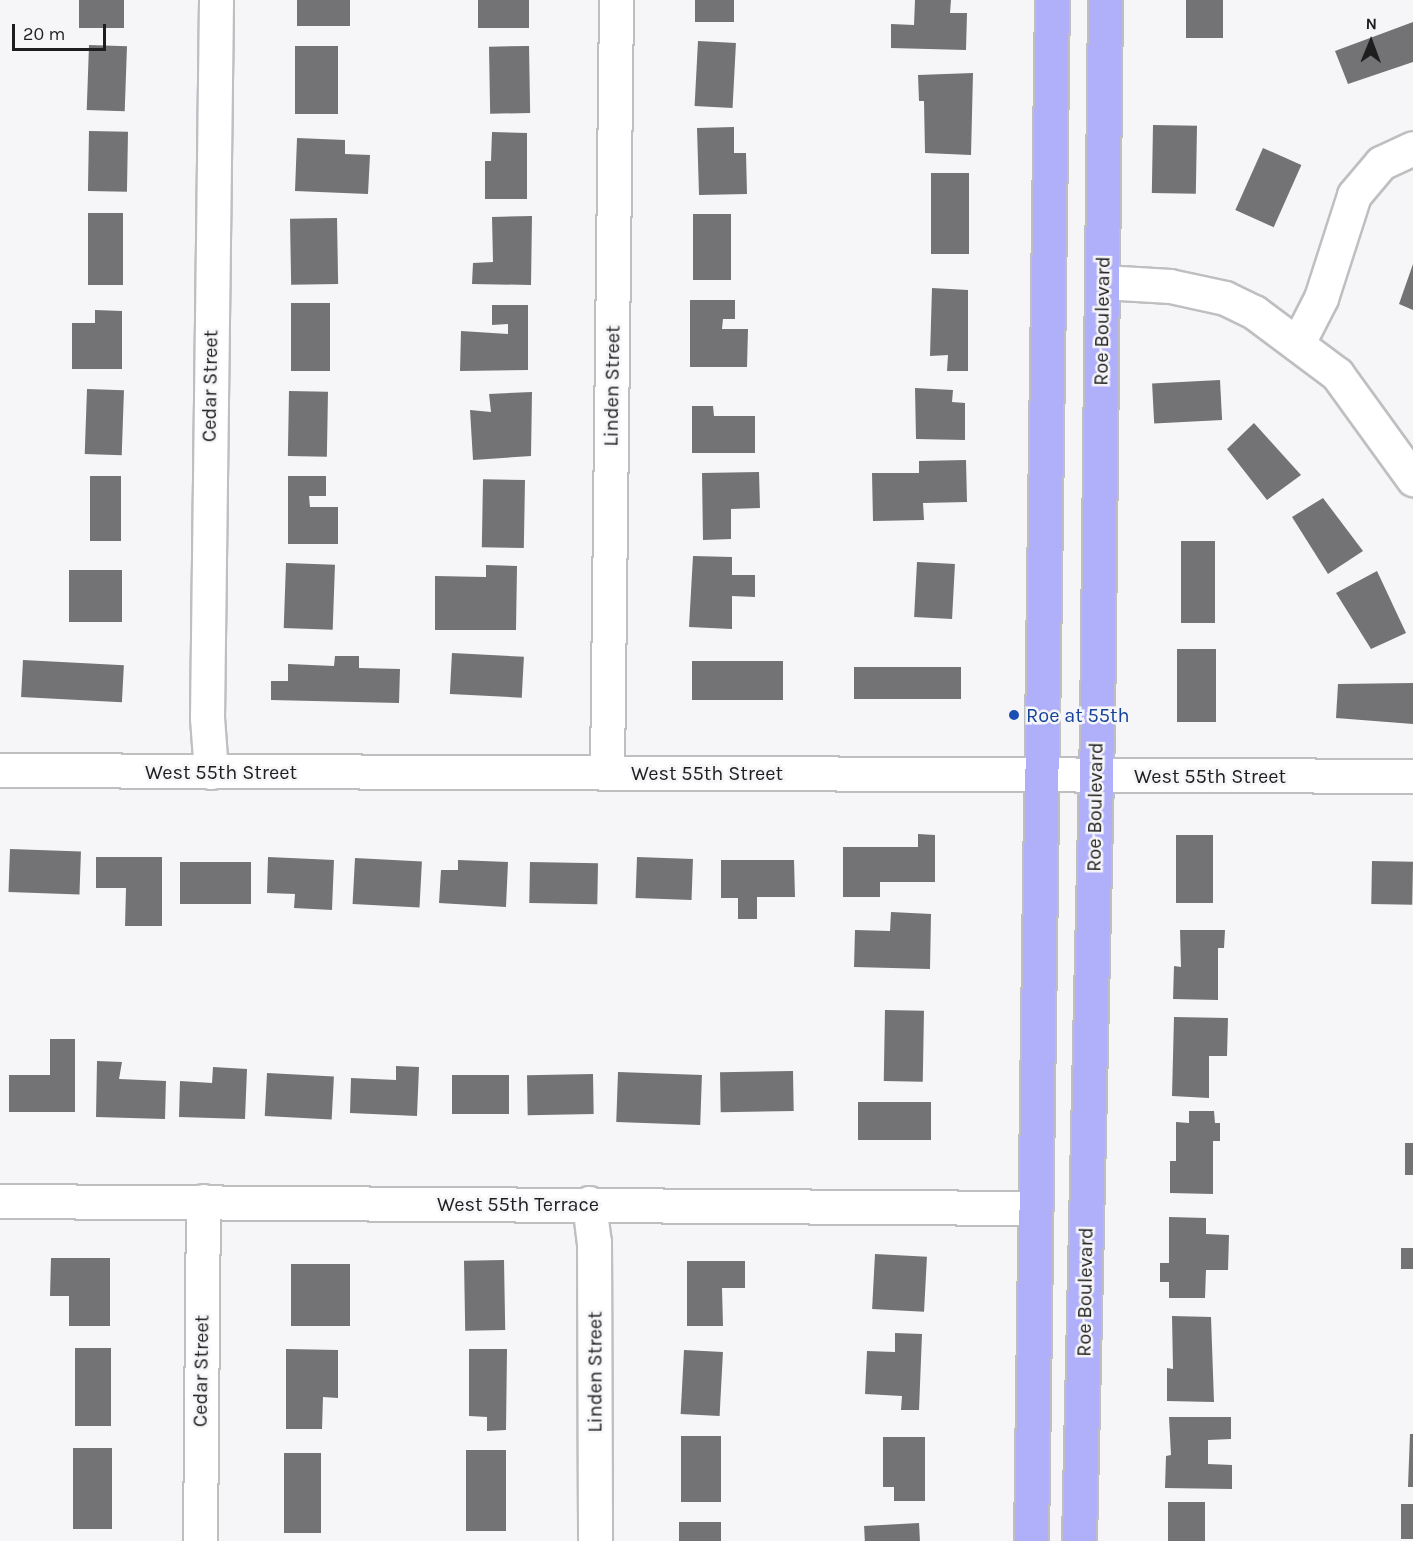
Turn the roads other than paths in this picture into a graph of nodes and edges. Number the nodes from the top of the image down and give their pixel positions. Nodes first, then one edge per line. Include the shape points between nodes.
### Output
1 (216, 0) edge
2 (616, 0) edge
3 (1052, 0) edge
4 (1105, 0) edge
5 (1413, 148) edge
6 (1103, 282) junction
7 (1298, 343) junction
8 (1413, 479) edge
9 (0, 770) edge
10 (211, 772) junction
11 (607, 772) junction
12 (1044, 776) junction
13 (1096, 776) junction
14 (1413, 776) edge
15 (0, 1201) edge
16 (203, 1201) junction
17 (589, 1203) junction
18 (1035, 1208) junction
19 (200, 1541) edge
20 (595, 1541) edge
21 (1031, 1541) edge
22 (1078, 1541) edge

1 - 10 street, Cedar Street via 207,718
2 - 11 street, Linden Street
3 - 12 main road
4 - 6 main road, Roe Boulevard
5 - 7 street via 1381,163 1354,195 1321,298
6 - 7 street via 1170,286 1225,298 1254,312
6 - 13 main road, Roe Boulevard
7 - 8 street via 1337,374
9 - 10 street, West 55th Street
10 - 11 street, West 55th Street
11 - 12 street, West 55th Street
12 - 13 street, West 55th Street
12 - 18 main road
13 - 14 street, West 55th Street
13 - 22 main road, Roe Boulevard
15 - 16 street, West 55th Terrace
16 - 17 street, West 55th Terrace
16 - 19 street, Cedar Street
17 - 18 street, West 55th Terrace
17 - 20 street, Linden Street via 594,1241
18 - 21 main road

